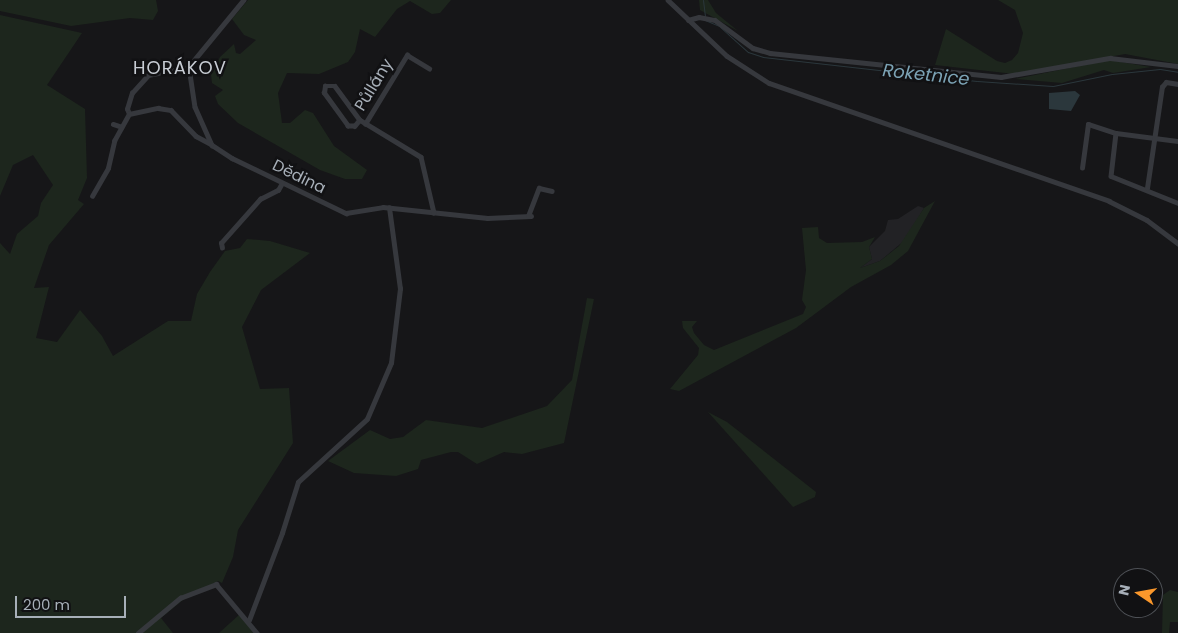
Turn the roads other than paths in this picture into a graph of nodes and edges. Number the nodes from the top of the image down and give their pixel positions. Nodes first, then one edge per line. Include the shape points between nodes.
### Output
1 (236, 0) edge
2 (668, 0) edge
3 (243, 2) edge
4 (688, 20) junction
5 (1178, 66) edge
6 (189, 67) junction
7 (429, 68) dead end
8 (1178, 84) edge
9 (129, 114) junction
10 (360, 120) junction
11 (113, 124) dead end
12 (366, 124) junction
13 (122, 127) junction
14 (1116, 133) junction
15 (1157, 136) junction
16 (1178, 141) edge
17 (212, 145) junction
18 (1082, 168) dead end
19 (282, 183) junction
20 (532, 186) dead end
21 (539, 188) junction
22 (1147, 188) junction
23 (552, 191) dead end
24 (92, 196) dead end
25 (1178, 203) edge
26 (389, 208) junction
27 (434, 213) junction
28 (1178, 243) edge
29 (222, 248) dead end
30 (249, 620) junction
31 (138, 633) edge
32 (257, 633) edge

1 - 3 street
2 - 4 street
3 - 6 street
4 - 5 street via 708,18 724,25 756,49 786,55 1002,76 1110,58
4 - 28 street via 737,64 779,88 1109,201 1147,220
6 - 9 street via 148,75 132,93 127,109
6 - 17 street, Dědina via 194,107
7 - 12 street, Půllány via 407,55
8 - 15 street via 1166,82 1162,87
9 - 13 street
9 - 17 street via 158,108 170,110 196,136
10 - 10 street, Půllány via 334,86 327,84 324,93 348,126 355,126
10 - 12 street, Půllány
11 - 13 street
12 - 27 street, Půllány via 422,157
13 - 24 street via 114,141 108,168
14 - 15 street
14 - 18 street via 1088,124
14 - 22 street via 1112,176
15 - 16 street
15 - 22 street
17 - 19 street, Dědina
19 - 26 street, Dědina via 346,213
19 - 29 street via 278,190 260,199 221,243
20 - 21 street
21 - 23 street
21 - 27 street via 530,216 487,218
22 - 25 street
26 - 27 street
26 - 30 street via 400,289 391,362 367,419 298,482 282,535
30 - 31 street via 216,584 180,598
30 - 32 street

